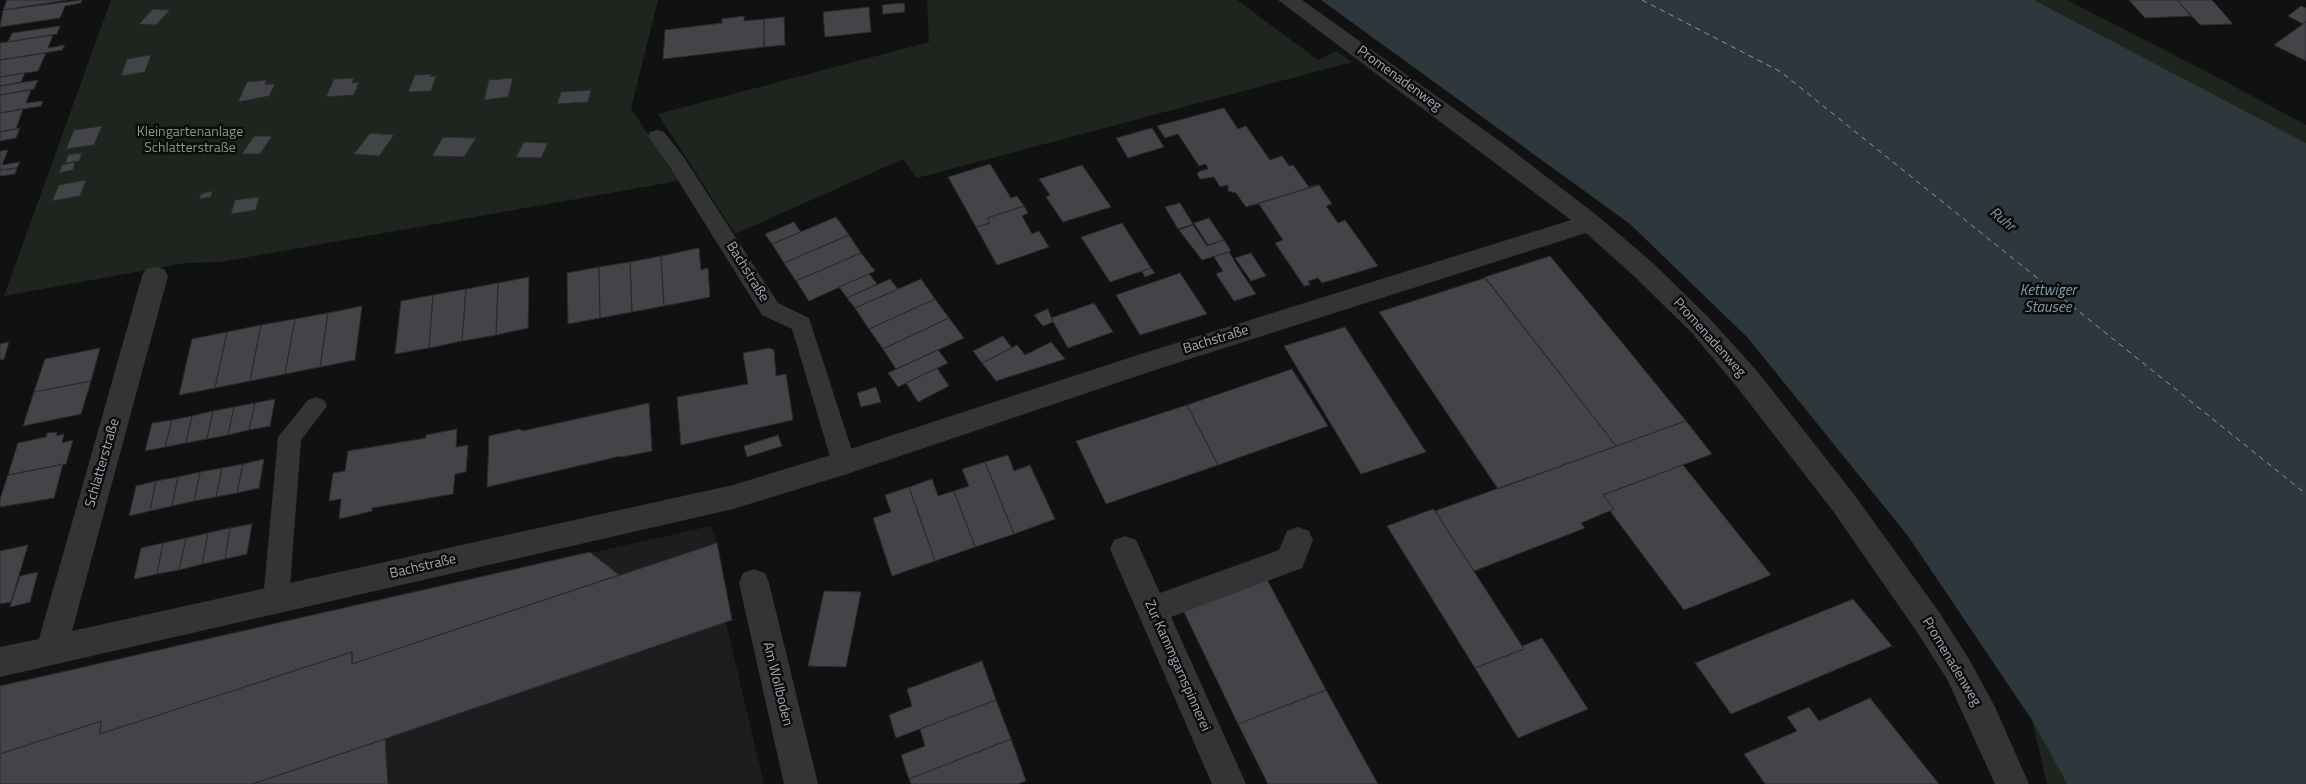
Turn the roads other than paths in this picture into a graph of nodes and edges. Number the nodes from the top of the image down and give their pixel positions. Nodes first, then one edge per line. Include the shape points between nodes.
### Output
1 (1288, 0) edge
2 (657, 136) dead end
3 (1590, 223) junction
4 (155, 276) dead end
5 (316, 406) dead end
6 (844, 463) junction
7 (1298, 540) dead end
8 (1125, 549) dead end
9 (754, 583) dead end
10 (276, 600) junction
11 (1152, 610) junction
12 (51, 651) junction
13 (0, 662) edge
14 (801, 784) edge
15 (1230, 784) edge
16 (2012, 784) edge

1 - 3 street, Promenadenweg via 1490,145
2 - 6 lane, Bachstraße via 770,310 801,324
3 - 6 street, Bachstraße via 1144,363
3 - 16 street, Promenadenweg via 1701,326 1747,379 1843,502 1958,670
4 - 12 street, Schlatterstraße
5 - 10 lane via 290,437
6 - 10 street, Bachstraße via 733,497
7 - 11 street via 1291,559
8 - 11 street, Zur Kammgarnspinnerei
9 - 14 street, Am Wollboden
10 - 12 street, Bachstraße
11 - 15 street, Zur Kammgarnspinnerei
12 - 13 street, Bachstraße

